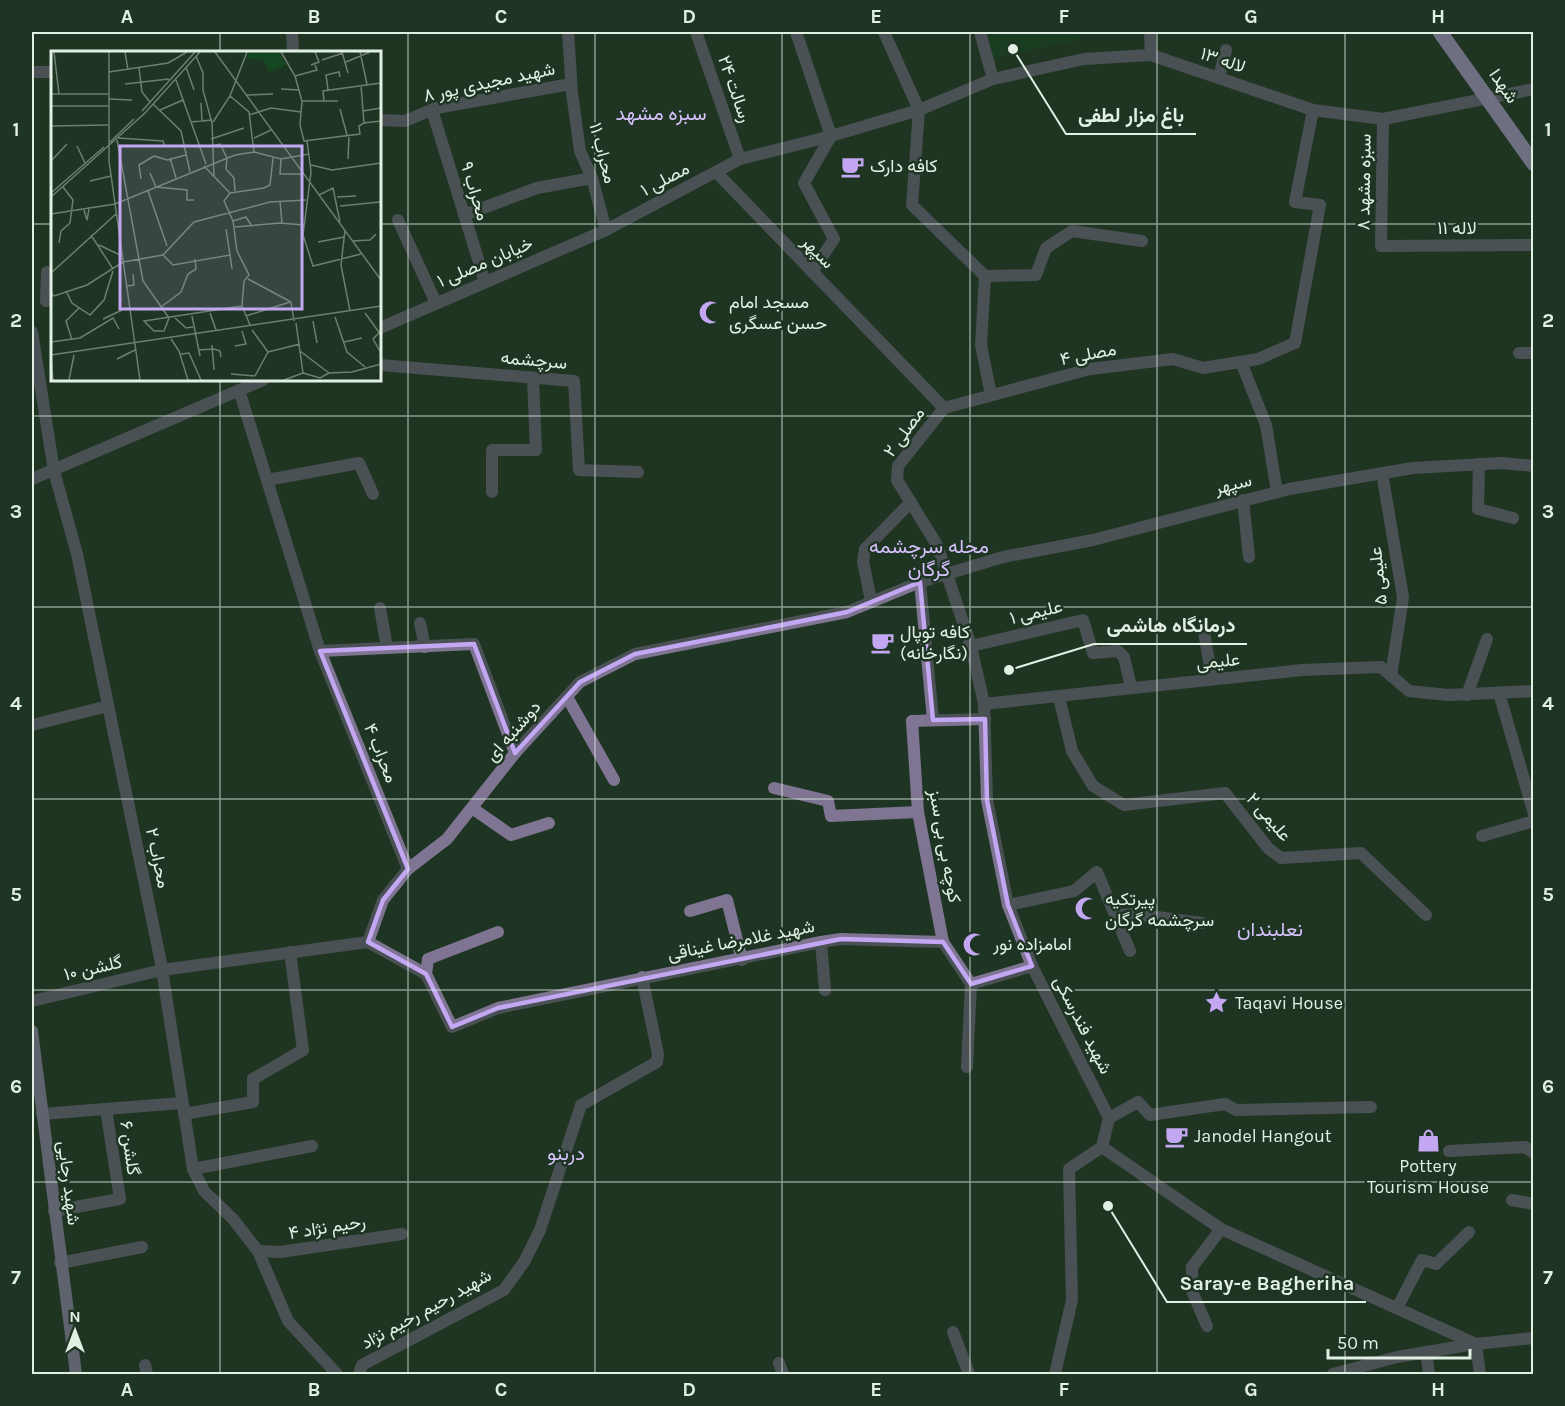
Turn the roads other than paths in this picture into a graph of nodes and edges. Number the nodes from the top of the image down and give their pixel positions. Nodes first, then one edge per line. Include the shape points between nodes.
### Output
1 (292, 32) edge
2 (568, 32) edge
3 (696, 32) edge
4 (795, 32) edge
5 (884, 32) edge
6 (980, 32) edge
7 (1150, 32) edge
8 (1440, 32) edge
9 (1227, 50) dead end
10 (293, 51) edge
11 (1151, 55) junction
12 (32, 72) edge
13 (51, 72) edge
14 (1219, 77) junction
15 (993, 79) junction
16 (571, 84) junction
17 (1533, 89) edge
18 (1489, 97) junction
19 (432, 110) junction
20 (919, 110) junction
21 (1313, 110) junction
22 (1383, 119) junction
23 (381, 120) edge
24 (831, 136) junction
25 (740, 159) junction
26 (1533, 164) edge
27 (716, 172) junction
28 (592, 178) junction
29 (464, 215) junction
30 (398, 220) dead end
31 (606, 230) junction
32 (1142, 241) dead end
33 (1533, 245) edge
34 (1381, 246) joint
35 (47, 272) dead end
36 (812, 272) junction
37 (985, 276) junction
38 (485, 282) junction
39 (46, 301) dead end
40 (436, 303) junction
41 (381, 328) edge
42 (32, 332) edge
43 (1519, 352) dead end
44 (1533, 353) edge
45 (1241, 362) junction
46 (381, 366) edge
47 (533, 378) junction
48 (261, 381) edge
49 (239, 390) junction
50 (991, 395) junction
51 (944, 408) junction
52 (1479, 464) junction
53 (1533, 466) edge
54 (54, 471) junction
55 (638, 472) dead end
56 (1382, 473) junction
57 (32, 479) edge
58 (267, 480) junction
59 (492, 492) dead end
60 (1277, 492) junction
61 (373, 494) dead end
62 (1244, 500) junction
63 (911, 502) junction
64 (1513, 518) dead end
65 (1249, 556) dead end
66 (946, 574) junction
67 (920, 582) junction
68 (871, 601) junction
69 (380, 608) dead end
70 (420, 623) dead end
71 (1204, 632) dead end
72 (1487, 639) dead end
73 (425, 646) junction
74 (971, 646) junction
75 (387, 648) junction
76 (320, 651) junction
77 (1391, 676) junction
78 (1212, 679) junction
79 (1131, 687) junction
80 (1533, 691) edge
81 (1499, 693) junction
82 (1467, 694) junction
83 (567, 697) junction
84 (1059, 697) junction
85 (984, 704) junction
86 (108, 706) junction
87 (985, 719) junction
88 (933, 720) junction
89 (32, 725) edge
90 (515, 753) junction
91 (614, 780) dead end
92 (774, 788) dead end
93 (472, 808) junction
94 (918, 812) junction
95 (1533, 814) edge
96 (1533, 821) edge
97 (549, 823) dead end
98 (1482, 836) dead end
99 (408, 868) junction
100 (1008, 904) junction
101 (690, 912) dead end
102 (1116, 915) junction
103 (1426, 915) dead end
104 (1202, 923) dead end
105 (498, 932) dead end
106 (368, 942) junction
107 (821, 942) junction
108 (943, 942) junction
109 (1130, 951) dead end
110 (290, 952) junction
111 (742, 960) junction
112 (1032, 966) junction
113 (162, 970) junction
114 (426, 974) junction
115 (642, 977) junction
116 (971, 984) junction
117 (825, 990) dead end
118 (32, 1001) edge
119 (32, 1031) edge
120 (967, 1067) dead end
121 (1371, 1107) dead end
122 (183, 1108) junction
123 (106, 1109) junction
124 (42, 1114) junction
125 (1109, 1118) junction
126 (312, 1146) dead end
127 (1102, 1147) junction
128 (1449, 1150) dead end
129 (1533, 1153) edge
130 (193, 1168) junction
131 (1512, 1200) dead end
132 (1533, 1204) edge
133 (54, 1211) junction
134 (1221, 1229) junction
135 (1469, 1232) dead end
136 (402, 1234) dead end
137 (142, 1248) dead end
138 (258, 1251) junction
139 (60, 1263) junction
140 (1397, 1308) junction
141 (1207, 1326) dead end
142 (953, 1332) dead end
143 (1533, 1338) edge
144 (1476, 1344) junction
145 (1426, 1352) junction
146 (76, 1374) edge
147 (336, 1374) edge
148 (359, 1374) edge
149 (969, 1374) edge
150 (1055, 1374) edge
151 (1333, 1374) edge
152 (1429, 1374) edge
153 (1480, 1374) edge

1 - 10 street
2 - 16 street, ۱۱ محراب
3 - 25 street, ۲۴ رسالت
4 - 24 street
5 - 20 street
6 - 15 street
7 - 11 street
8 - 18 main road, شهدا
9 - 14 street
11 - 14 street, لاله ۱۳
11 - 15 street, لاله ۱۳ via 1084,59
12 - 13 street
14 - 21 street, لاله ۱۳
15 - 20 street, لاله ۱۳
16 - 19 street, ۸ شهید مجیدی پور
16 - 28 street, ۱۱ محراب via 580,151
17 - 18 street, لاله ۱۳
18 - 22 street, لاله ۱۳
18 - 26 main road, شهدا
19 - 23 street, ۸ شهید مجیدی پور via 405,121
19 - 29 street, ۹ محراب
20 - 24 street, لاله ۱۳
20 - 37 street via 912,205
21 - 22 street, لاله ۱۳
21 - 45 street, ۴ مصلی via 1295,202 1320,205 1295,343
22 - 34 street, ۸ سبزه مشهد
24 - 25 street, لاله ۱۳
24 - 36 street via 804,183 834,239
25 - 27 street, ۱ مصلی
27 - 31 street, ۱ مصلی
27 - 36 street, سپهر
28 - 29 street via 537,188
28 - 31 street, ۱۱ محراب
29 - 38 street, ۹ محراب
30 - 40 street
31 - 38 street, خیابان مصلی ۱
32 - 37 street via 1072,231 1046,248 1036,275
33 - 34 street, ۱۱ لاله
35 - 39 street
36 - 51 street, سپهر
37 - 50 street via 981,345
38 - 40 street, خیابان مصلی ۱
40 - 41 street, خیابان مصلی ۱
42 - 54 street, ۲ محراب
43 - 44 street
45 - 50 street, ۴ مصلی via 1203,368 1173,359 1090,369
45 - 60 street via 1266,425
46 - 47 street, سرچشمه
47 - 55 street, سرچشمه via 574,381 579,470
47 - 59 street via 536,450 492,450
48 - 49 street
49 - 54 street
49 - 58 street, ۴ محراب
50 - 51 street, ۴ مصلی
51 - 63 street, ۲ مصلی via 898,466 897,480
52 - 53 street, سپهر
52 - 56 street, سپهر
52 - 64 street via 1478,509
54 - 57 street
54 - 86 street, ۲ محراب via 77,554
56 - 60 street, سپهر
56 - 77 street, ۵ علیمی via 1403,597
58 - 61 street via 359,463
58 - 76 street, ۴ محراب
60 - 62 street, سپهر
62 - 65 street
62 - 66 street, سپهر
63 - 66 street, ۲ مصلی via 937,544
63 - 68 street via 865,549 863,561
66 - 67 street, دوشنبه ای
66 - 74 street, شهید فندرسکی
67 - 68 street, دوشنبه ای
67 - 88 street
68 - 83 street, دوشنبه ای via 847,612 634,654 580,682
69 - 75 street
70 - 73 street
71 - 78 street
72 - 82 street
73 - 75 street
73 - 90 street via 474,644
74 - 79 street, ۱ علیمی via 1083,620 1093,653 1118,651 1124,657
74 - 85 street, شهید فندرسکی
75 - 76 street
76 - 99 street, ۴ محراب
77 - 78 street, علیمی via 1381,667
77 - 82 street, علیمی via 1409,691
78 - 79 street, علیمی
79 - 84 street, علیمی
80 - 81 street, علیمی
81 - 82 street, علیمی
81 - 95 street
83 - 90 street, دوشنبه ای
83 - 91 street
84 - 85 street, علیمی
84 - 103 street, ۲ علیمی via 1072,751 1093,786 1103,793 1124,805 1225,793 1268,848 1281,858 1361,853
85 - 87 street, شهید فندرسکی
86 - 89 street
86 - 113 street, ۲ محراب
87 - 88 street
87 - 100 street, شهید فندرسکی via 987,800
88 - 94 street, کوچه بی بی سبز via 912,721
90 - 93 street, دوشنبه ای
92 - 94 street via 828,801 831,816
93 - 97 street via 511,835
93 - 99 street, دوشنبه ای via 447,838
94 - 108 street, کوچه بی بی سبز
96 - 98 street
99 - 106 street, دوشنبه ای via 382,900
100 - 102 street via 1074,891 1097,872
100 - 112 street, شهید فندرسکی
101 - 111 street via 727,900
102 - 104 street
102 - 109 street
105 - 114 street via 428,959
106 - 110 street
106 - 114 street
107 - 108 street, شهید غلامرضا غیناقی
107 - 111 street, شهید غلامرضا غیناقی
107 - 117 street
108 - 116 street
110 - 113 street
110 - 122 street via 303,1050 253,1079 253,1102
111 - 115 street, شهید غلامرضا غیناقی
112 - 116 street
112 - 125 street, شهید فندرسکی
113 - 118 street, ۱۰ گلشن
113 - 122 street, ۲ محراب
114 - 115 street, شهید غلامرضا غیناقی via 452,1027 498,1008
115 - 148 street, شهید رحیم رحیم نژاد via 657,1062 581,1105 540,1230 524,1262 504,1290 362,1365
116 - 120 street
119 - 124 main road, شهید رجایی
121 - 125 street via 1236,1110 1225,1104 1150,1115 1138,1102
122 - 123 street
122 - 130 street, ۲ محراب
123 - 124 street
123 - 133 street, ۶ گلشن via 120,1199
124 - 133 main road, شهید رجایی
125 - 127 street
126 - 130 street
127 - 134 street
127 - 150 street via 1069,1169 1072,1300
128 - 129 street via 1526,1147
130 - 138 street, ۲ محراب via 204,1191
131 - 132 street
133 - 139 main road, شهید رجایی
134 - 140 street
134 - 141 street via 1192,1267 1192,1291
135 - 140 street via 1436,1264 1422,1260
136 - 138 street, رحیم نژاد ۴ via 280,1252
137 - 139 street
138 - 147 street, ۲ محراب via 288,1321
139 - 146 main road, شهید رجایی
140 - 144 street
142 - 149 street
143 - 144 street
144 - 145 street
144 - 153 street
145 - 151 street
145 - 152 street

